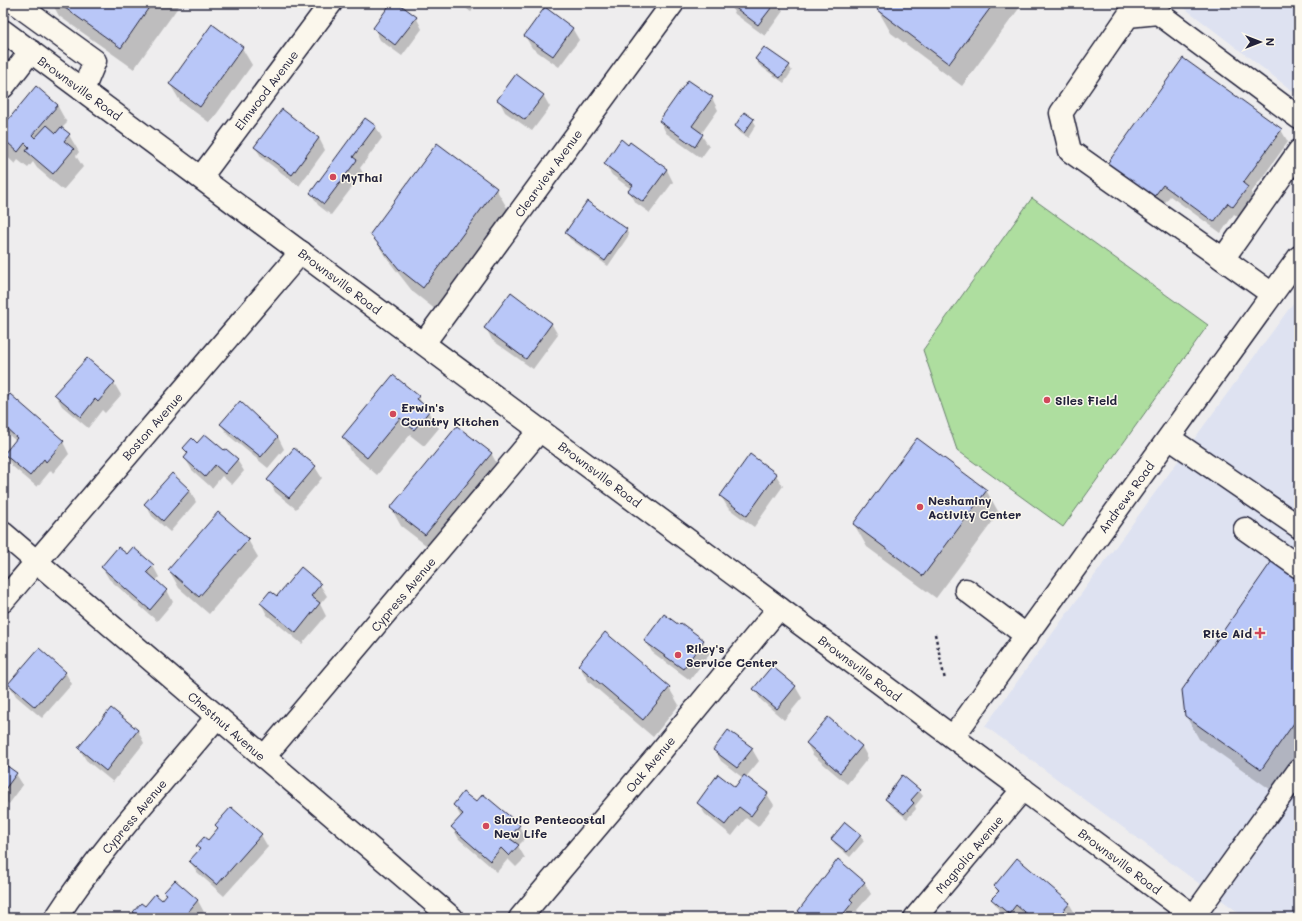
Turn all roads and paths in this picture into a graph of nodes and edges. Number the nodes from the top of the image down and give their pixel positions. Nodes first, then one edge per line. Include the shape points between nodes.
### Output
1 (15, 3) edge
2 (330, 3) edge
3 (673, 3) edge
4 (3, 31) edge
5 (31, 51) junction
6 (3, 87) edge
7 (83, 90) junction
8 (1299, 118) edge
9 (1299, 151) edge
10 (201, 177) junction
11 (301, 252) junction
12 (1299, 257) edge
13 (1223, 259) junction
14 (1272, 294) junction
15 (424, 344) junction
16 (540, 430) junction
17 (1169, 438) junction
18 (1299, 528) edge
19 (1245, 529) dead end
20 (3, 533) edge
21 (37, 561) junction
22 (1299, 567) edge
23 (966, 590) dead end
24 (3, 601) edge
25 (779, 608) junction
26 (935, 634) dead end
27 (1027, 636) junction
28 (945, 680) dead end
29 (217, 717) junction
30 (953, 737) junction
31 (264, 757) junction
32 (1299, 772) edge
33 (1023, 789) junction
34 (1195, 917) edge
35 (56, 918) edge
36 (452, 918) edge
37 (520, 918) edge
38 (915, 918) edge

1 - 7 street via 95,61
2 - 10 street, Elmwood Avenue
3 - 15 street, Clearview Avenue
4 - 5 street, Brownsville Road
5 - 6 street
5 - 7 street, Brownsville Road
7 - 10 street, Brownsville Road
8 - 13 street via 1158,13 1128,16 1061,113 1070,151
9 - 13 street
10 - 11 street, Brownsville Road
11 - 15 street, Brownsville Road
11 - 21 street, Boston Avenue
12 - 14 street, Andrews Road
13 - 14 street
14 - 17 street, Andrews Road
15 - 16 street, Brownsville Road
16 - 25 street, Brownsville Road
16 - 31 street, Cypress Avenue
17 - 18 street
17 - 27 street, Andrews Road
19 - 22 street
20 - 21 street, Chestnut Avenue
21 - 24 street, Boston Avenue
21 - 29 street, Chestnut Avenue
23 - 27 street
25 - 30 street, Brownsville Road
25 - 37 street, Oak Avenue
26 - 28 path
27 - 30 street, Andrews Road
29 - 31 street, Chestnut Avenue
29 - 35 street, Cypress Avenue via 102,853
30 - 33 street, Brownsville Road
31 - 36 street, Chestnut Avenue
32 - 34 street
33 - 34 street, Brownsville Road
33 - 38 street, Magnolia Avenue

